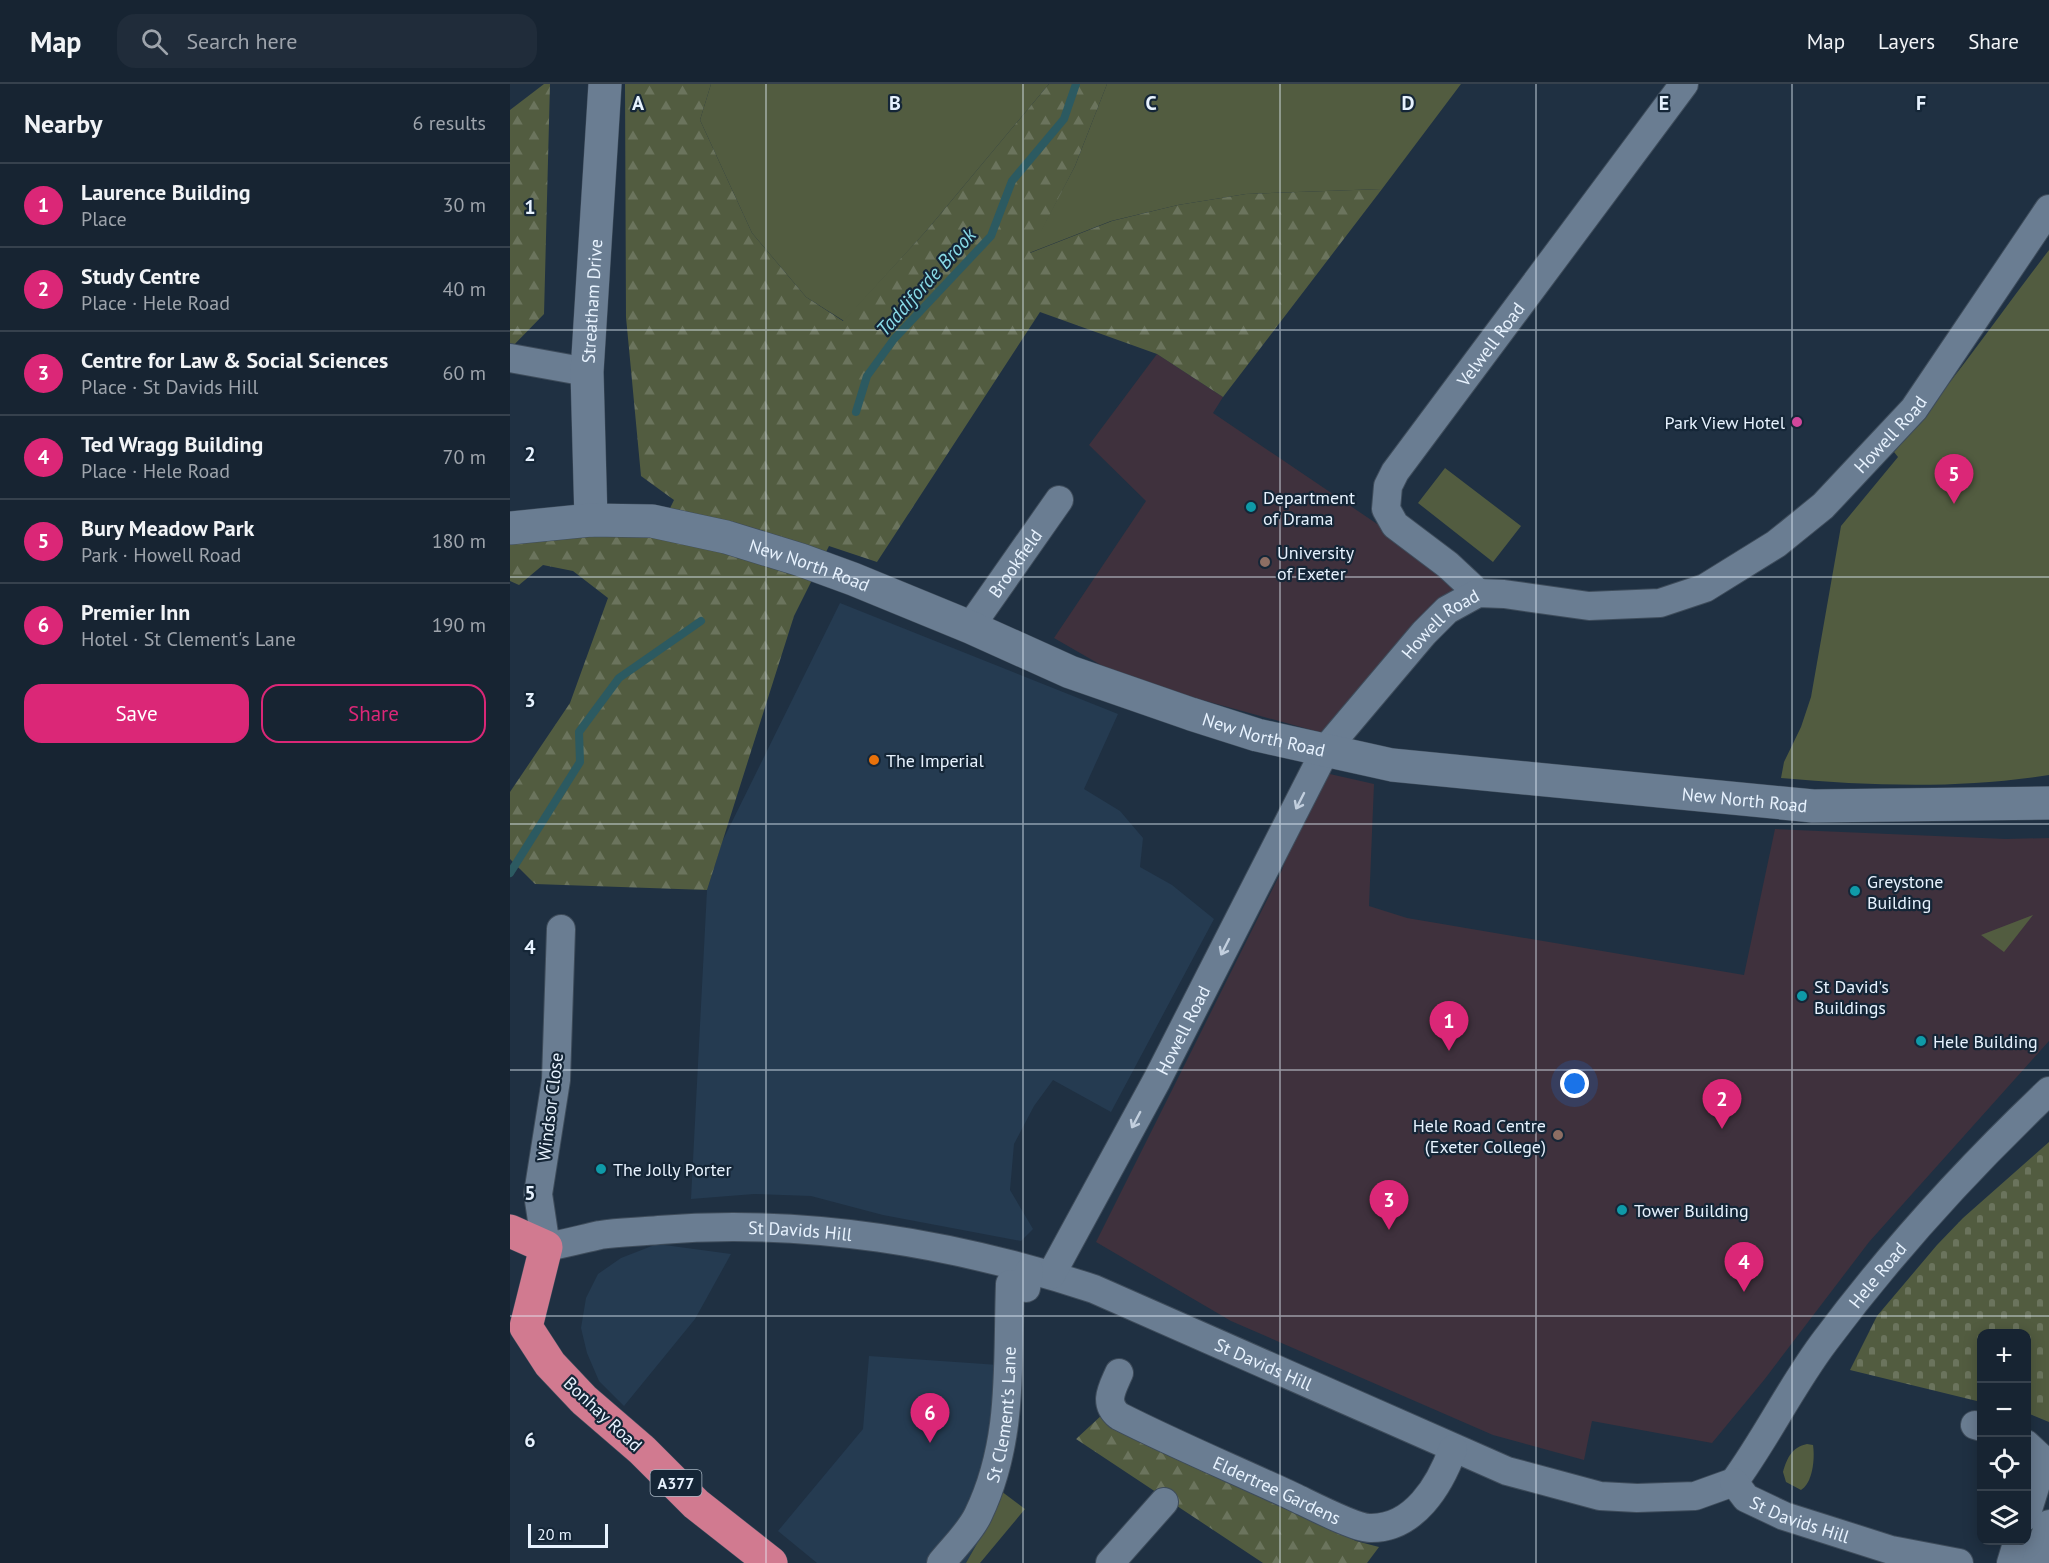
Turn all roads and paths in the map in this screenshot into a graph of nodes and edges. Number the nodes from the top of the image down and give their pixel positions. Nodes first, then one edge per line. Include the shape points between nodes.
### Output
1 (605, 84) edge
2 (1684, 84) edge
3 (2049, 209) edge
4 (510, 357) edge
5 (586, 372) junction
6 (1059, 500) dead end
7 (591, 520) junction
8 (510, 528) edge
9 (1478, 593) junction
10 (970, 627) junction
11 (1326, 749) junction
12 (2049, 803) edge
13 (561, 929) dead end
14 (2049, 1091) edge
15 (510, 1231) edge
16 (546, 1247) junction
17 (1040, 1273) junction
18 (518, 1330) edge
19 (1119, 1373) dead end
20 (1454, 1449) junction
21 (2031, 1449) edge
22 (1734, 1482) junction
23 (2031, 1500) edge
24 (1164, 1502) dead end
25 (2049, 1524) edge
26 (2016, 1545) edge
27 (1889, 1557) edge
28 (771, 1563) edge
29 (941, 1563) edge
30 (1110, 1563) edge
31 (1959, 1563) edge
32 (2011, 1563) edge
33 (2036, 1563) edge

1 - 5 main road, Streatham Drive
2 - 9 street, Velwell Road via 1388,486 1386,509 1395,525
3 - 9 street, Howell Road via 1914,409 1823,506 1776,544 1705,588 1660,603 1589,606
4 - 5 street
5 - 7 main road, Streatham Drive
6 - 10 street, Brookfield
7 - 8 main road, New North Road
7 - 10 main road, New North Road via 652,521 726,537 801,560
9 - 11 street, Howell Road via 1447,610 1424,633
10 - 11 main road, New North Road via 1070,672 1191,714 1257,735
11 - 12 main road, New North Road via 1392,765 1812,806
11 -> 17 street, Howell Road via 1157,1080
13 - 16 street, Windsor Close via 556,1080 538,1194
14 - 22 street, Hele Road via 1952,1188 1865,1288 1823,1342
15 - 16 highway
16 - 17 street, St Davids Hill via 600,1235 767,1225 841,1231
16 - 18 highway, A377
17 - 20 street, St Davids Hill via 1094,1289
17 - 29 street, St Clement's Lane via 1026,1288 1010,1284 1010,1378 997,1470 977,1518
18 - 28 highway, Bonhay Road / A377 via 584,1400 696,1504
19 - 20 street, Eldertree Gardens via 1109,1399 1119,1416 1368,1529 1392,1525 1417,1510 1431,1494
20 - 22 street, St Davids Hill via 1507,1471 1600,1496 1695,1496
21 - 23 street via 2040,1457 2041,1468
22 - 27 street, St Davids Hill via 1746,1498 1765,1509
24 - 30 street
25 - 33 street
26 - 32 street
27 - 31 street, St Davids Hill

